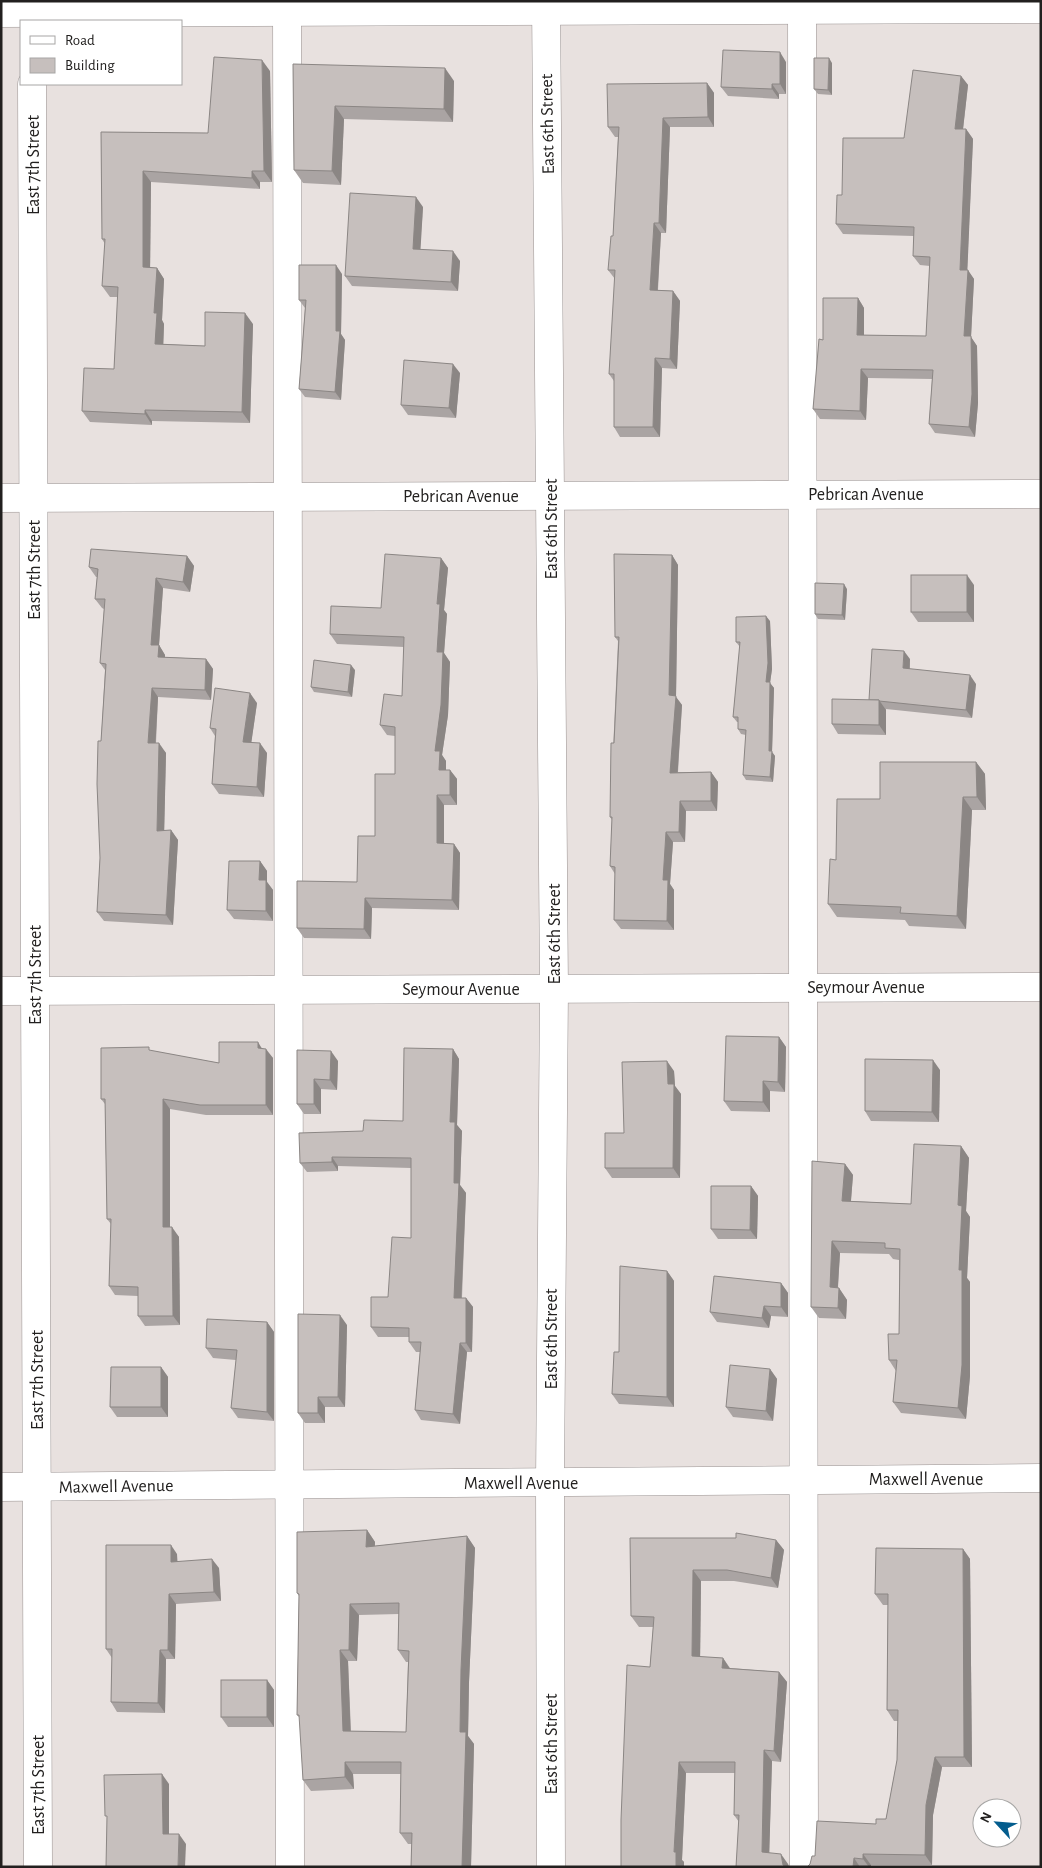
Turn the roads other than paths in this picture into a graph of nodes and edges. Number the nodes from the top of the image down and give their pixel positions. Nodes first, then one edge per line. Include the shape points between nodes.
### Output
1 (287, 6) edge
2 (546, 6) edge
3 (802, 6) edge
4 (1041, 9) edge
5 (32, 12) edge
6 (1, 13) edge
7 (32, 85) edge
8 (802, 494) junction
9 (1041, 494) edge
10 (551, 495) junction
11 (288, 496) junction
12 (1, 498) edge
13 (34, 498) junction
14 (1041, 987) edge
15 (803, 988) junction
16 (554, 989) junction
17 (289, 990) junction
18 (1, 991) edge
19 (35, 991) junction
20 (1041, 1478) edge
21 (804, 1480) junction
22 (550, 1482) junction
23 (290, 1484) junction
24 (1, 1487) edge
25 (37, 1487) junction
26 (38, 1867) edge
27 (290, 1867) edge
28 (552, 1867) edge
29 (804, 1867) edge

1 - 2 street
1 - 5 street
1 - 11 street
2 - 3 street
2 - 10 street, East 6th Street
3 - 4 street
3 - 8 street
5 - 6 street
7 - 13 street, East 7th Street
8 - 9 street, Pebrican Avenue
8 - 10 street, Pebrican Avenue
8 - 15 street
10 - 11 street, Pebrican Avenue
10 - 16 street, East 6th Street
11 - 13 street, Pebrican Avenue
11 - 17 street
12 - 13 street, Pebrican Avenue
13 - 19 street, East 7th Street
14 - 15 street, Seymour Avenue
15 - 16 street, Seymour Avenue
15 - 21 street
16 - 17 street, Seymour Avenue
16 - 22 street, East 6th Street
17 - 19 street, Seymour Avenue
17 - 23 street
18 - 19 street, Seymour Avenue
19 - 25 street, East 7th Street
20 - 21 street, Maxwell Avenue
21 - 22 street, Maxwell Avenue
21 - 29 street
22 - 23 street, Maxwell Avenue
22 - 28 street, East 6th Street
23 - 25 street, Maxwell Avenue
23 - 27 street
24 - 25 street, Maxwell Avenue
25 - 26 street, East 7th Street

